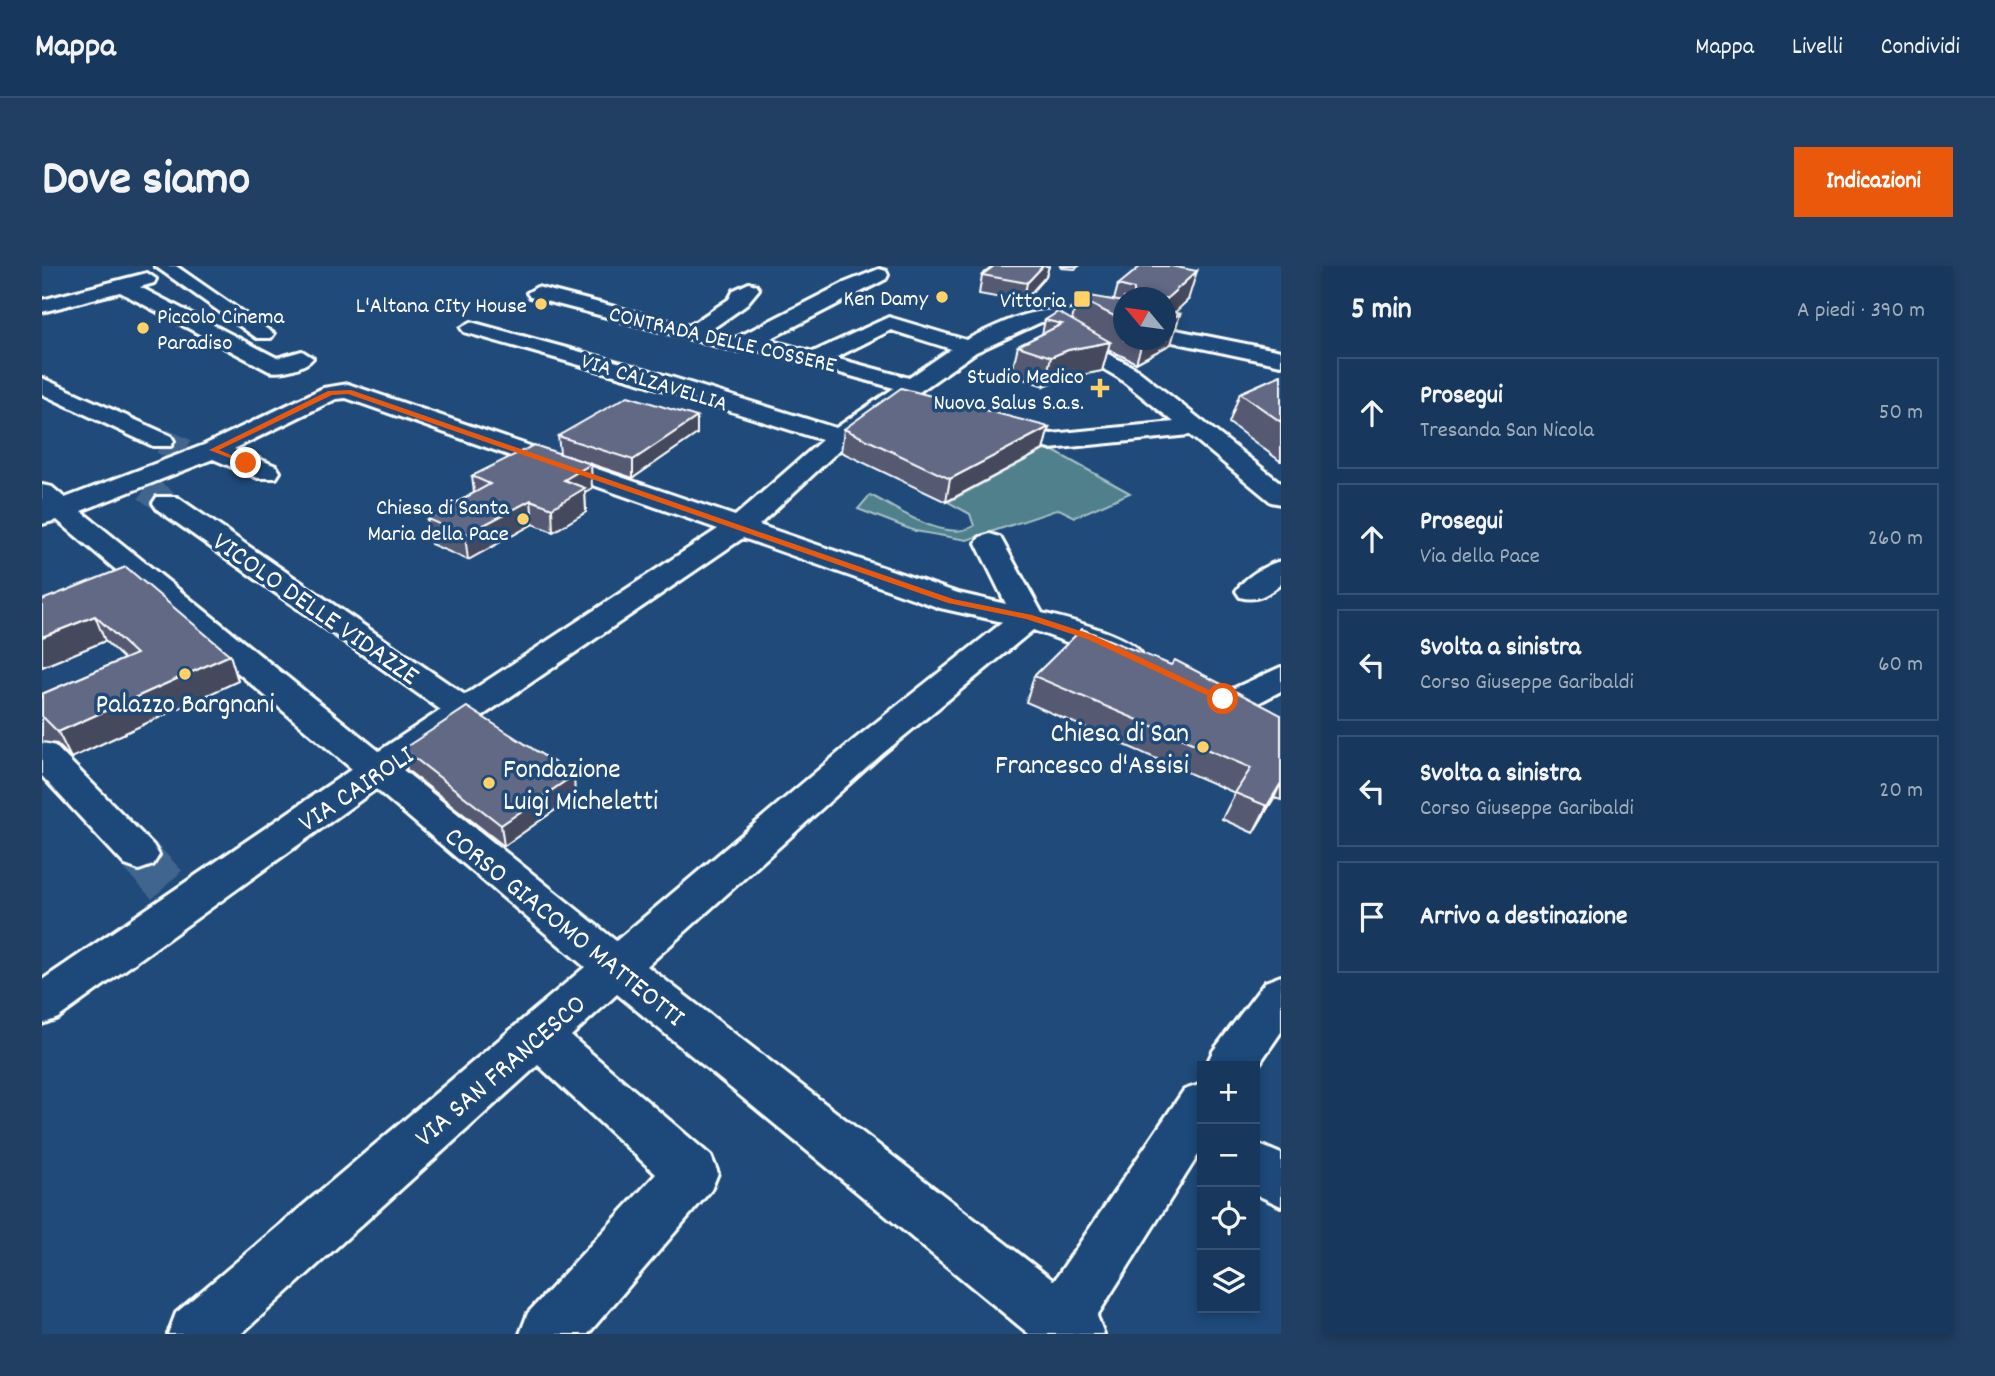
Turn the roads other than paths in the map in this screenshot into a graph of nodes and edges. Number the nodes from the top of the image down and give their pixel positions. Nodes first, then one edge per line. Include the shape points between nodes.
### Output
1 (196, 266) edge
2 (168, 269) edge
3 (879, 275) dead end
4 (122, 285) junction
5 (749, 289) dead end
6 (537, 293) dead end
7 (42, 306) edge
8 (1055, 321) junction
9 (1113, 325) edge
10 (471, 328) dead end
11 (749, 341) junction
12 (968, 346) junction
13 (1176, 347) edge
14 (1163, 350) edge
15 (691, 355) junction
16 (1281, 358) edge
17 (816, 359) junction
18 (1127, 373) junction
19 (643, 376) junction
20 (42, 385) edge
21 (906, 396) junction
22 (1199, 418) junction
23 (970, 420) edge
24 (839, 437) junction
25 (162, 441) tunnel mouth
26 (199, 453) junction
27 (267, 472) dead end
28 (150, 491) junction
29 (1281, 496) edge
30 (49, 506) edge
31 (740, 527) junction
32 (990, 543) dead end
33 (1281, 570) edge
34 (1251, 591) dead end
35 (1022, 604) junction
36 (1152, 666) edge
37 (1281, 677) edge
38 (1199, 688) edge
39 (1231, 703) junction
40 (467, 712) junction
41 (1263, 721) edge
42 (42, 754) edge
43 (377, 770) junction
44 (139, 855) tunnel mouth
45 (616, 967) junction
46 (1281, 995) edge
47 (43, 1003) edge
48 (537, 1035) junction
49 (1234, 1061) edge
50 (1197, 1124) edge
51 (1260, 1170) edge
52 (1281, 1181) edge
53 (1067, 1328) edge
54 (197, 1334) edge
55 (549, 1334) edge

1 - 2 street
2 - 4 street
2 - 4 street via 302,358 277,366
3 - 11 street
4 - 7 street
5 - 15 street
6 - 15 street, CONTRADA DELLE COSSERE
8 - 9 street
8 - 12 street, VIA CAIROLI via 1016,324
8 - 18 street
10 - 19 street, VIA CALZAVELLIA
11 - 15 street, CONTRADA DELLE COSSERE via 737,345 723,342
11 - 17 street, CONTRADA DELLE COSSERE
12 - 17 street via 889,323
12 - 21 street, VIA CAIROLI
13 - 16 street via 1198,341
14 - 18 street
15 - 19 street
17 - 21 street, CONTRADA DELLE COSSERE
18 - 22 street
19 - 24 street, VIA CALZAVELLIA
20 - 25 street
21 - 24 street, VIA CAIROLI via 853,415
22 - 23 street via 1050,442
22 - 29 street
24 - 31 street, VIA CAIROLI
26 - 27 street
26 - 28 street
26 - 31 street via 340,391
28 - 30 street
28 - 40 street, VICOLO DELLE VIDAZZE
30 - 43 street, CORSO GIACOMO MATTEOTTI
31 - 35 street via 951,601
31 - 40 street, VIA CAIROLI
32 - 35 street
33 - 34 street
35 - 36 street
35 - 45 street, VIA SAN FRANCESCO via 868,747
37 - 39 street
38 - 39 street
39 - 41 street
40 - 43 street, VIA CAIROLI
42 - 44 street
43 - 45 street, CORSO GIACOMO MATTEOTTI
43 - 47 street, VIA CAIROLI via 179,896
45 - 48 street, VIA SAN FRANCESCO
45 - 53 street, CORSO GIACOMO MATTEOTTI
46 - 49 street
48 - 54 street, VIA SAN FRANCESCO
48 - 55 street via 692,1173
50 - 53 street
51 - 52 street

